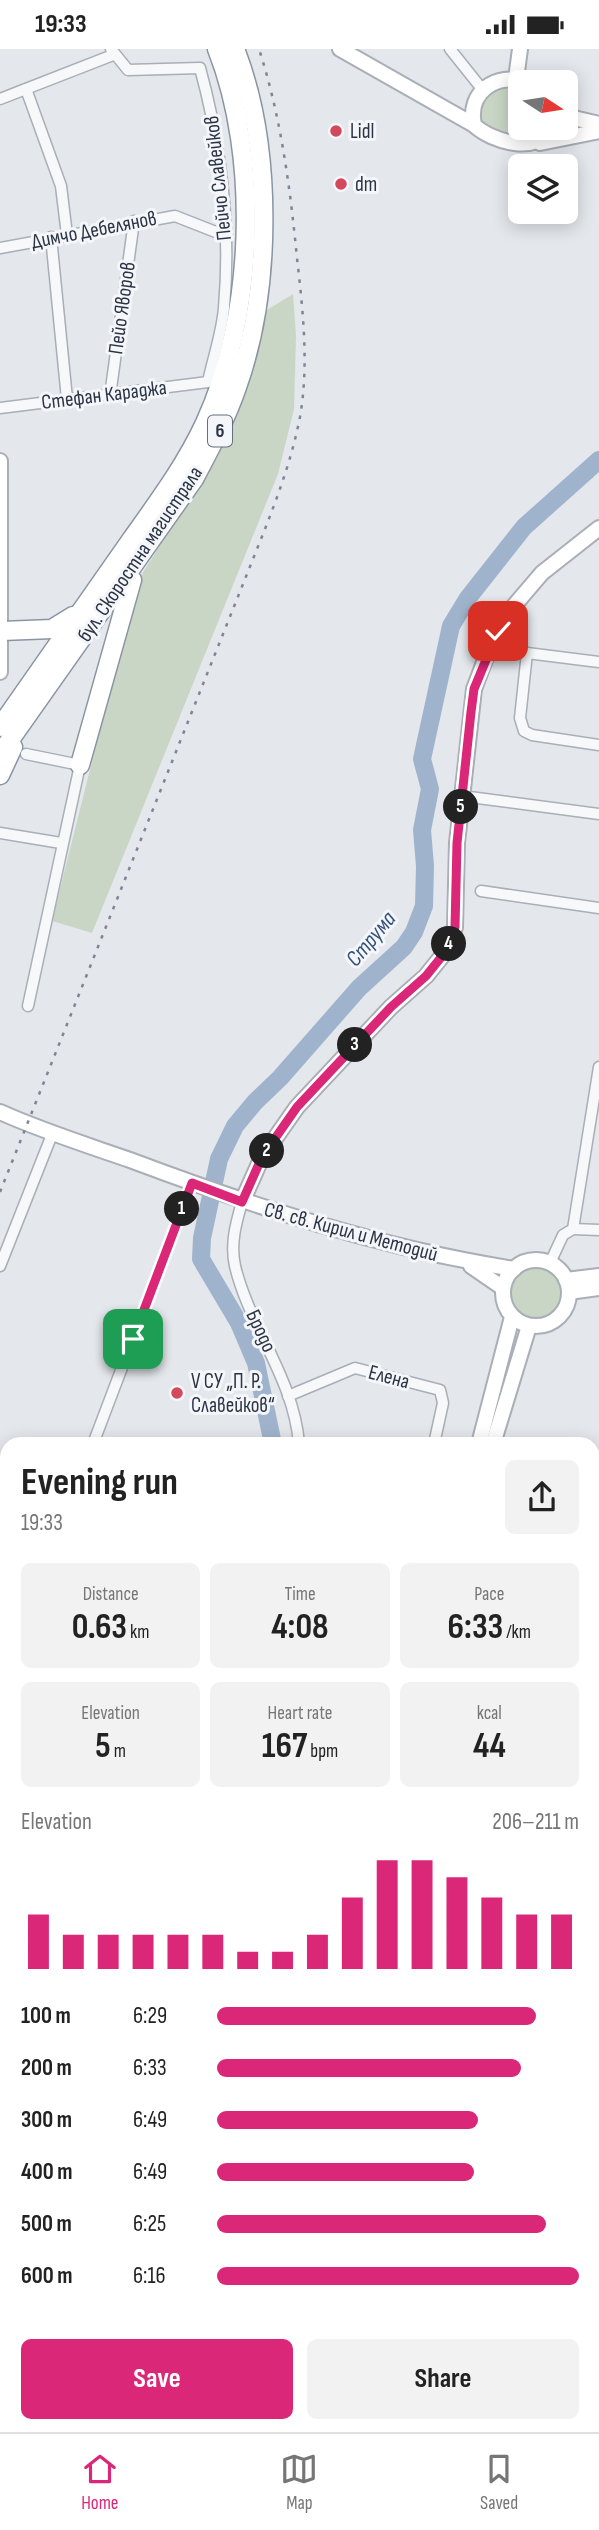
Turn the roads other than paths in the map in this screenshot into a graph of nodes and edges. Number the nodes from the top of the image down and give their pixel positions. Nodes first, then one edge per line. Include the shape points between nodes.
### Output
1 (217, 49) edge
2 (235, 49) edge
3 (340, 49) edge
4 (450, 49) edge
5 (520, 49) edge
6 (112, 52) edge
7 (521, 70) edge
8 (508, 80) edge
9 (26, 89) junction
10 (482, 89) junction
11 (0, 99) edge
12 (474, 102) junction
13 (435, 106) junction
14 (578, 119) edge
15 (599, 124) edge
16 (474, 125) junction
17 (599, 131) edge
18 (542, 140) edge
19 (535, 144) junction
20 (134, 221) junction
21 (67, 235) junction
22 (226, 236) junction
23 (51, 237) junction
24 (0, 248) edge
25 (208, 382) joint
26 (110, 395) junction
27 (67, 399) junction
28 (0, 408) edge
29 (0, 461) edge
30 (1, 514) edge
31 (599, 528) edge
32 (143, 555) junction
33 (96, 590) junction
34 (1, 622) edge
35 (491, 644) junction
36 (527, 653) junction
37 (599, 662) edge
38 (0, 672) edge
39 (30, 711) junction
40 (0, 727) edge
41 (599, 745) edge
42 (0, 754) edge
43 (26, 754) dead end
44 (80, 765) junction
45 (0, 775) edge
46 (462, 796) junction
47 (599, 814) edge
48 (0, 833) edge
49 (61, 843) junction
50 (481, 891) dead end
51 (599, 908) edge
52 (28, 1006) dead end
53 (599, 1067) edge
54 (1, 1113) edge
55 (53, 1132) junction
56 (595, 1133) edge
57 (197, 1185) junction
58 (238, 1206) junction
59 (573, 1229) junction
60 (599, 1230) edge
61 (464, 1261) junction
62 (550, 1263) junction
63 (0, 1266) edge
64 (514, 1269) junction
65 (599, 1276) edge
66 (568, 1286) junction
67 (503, 1288) junction
68 (599, 1288) edge
69 (512, 1317) junction
70 (529, 1326) junction
71 (288, 1396) junction
72 (96, 1437) edge
73 (297, 1437) edge
74 (436, 1437) edge
75 (481, 1437) edge
76 (496, 1437) edge

1 - 33 highway, бул. Скоростна магистрала / 6 via 242,148 246,227 234,332 205,423 180,471
2 - 32 highway, бул. Скоростна магистрала / 6 via 245,75 260,163 262,246 251,336 220,430 194,479
3 - 13 main road
4 - 10 street
5 - 7 main road
6 - 9 street
6 - 22 street, Пейчо Славейков via 128,70 200,68 216,126
8 - 10 main road
9 - 11 street
9 - 21 street via 61,186
10 - 12 main road
12 - 13 main road
12 - 16 main road
13 - 16 main road
14 - 15 main road
16 - 19 main road via 519,143
17 - 19 main road
18 - 19 main road
20 - 21 street, Димчо Дебелянов
20 - 22 street, Димчо Дебелянов via 175,216
20 - 26 street, Пейо Яворов
21 - 23 street, Димчо Дебелянов
22 - 25 street, Пейчо Славейков via 224,311
23 - 24 street, Димчо Дебелянов
23 - 27 street
25 - 26 street, Стефан Караджа
26 - 27 street, Стефан Караджа
27 - 28 street, Стефан Караджа
29 - 30 main road
30 - 34 main road
31 - 35 main road via 529,586
32 - 39 highway, бул. Скоростна магистрала / 6
32 - 44 highway via 126,597
33 - 34 highway via 58,628
33 - 40 highway, бул. Скоростна магистрала / 6
34 - 38 main road
35 - 36 street
35 - 46 main road via 474,689
36 - 37 street
36 - 41 street via 520,718 524,731
39 - 42 highway, бул. Скоростна магистрала / 6
39 - 45 highway
43 - 44 street
44 - 49 street
46 - 47 street
46 - 58 main road via 455,927 447,950 297,1107 262,1157
48 - 49 street
49 - 52 street
50 - 51 street
53 - 56 street
54 - 55 main road, Св. св. Кирил и Методий
55 - 57 main road, Св. св. Кирил и Методий
55 - 63 street
56 - 59 street
57 - 58 main road, Св. св. Кирил и Методий
57 - 72 street
58 - 61 main road, Св. св. Кирил и Методий
58 - 71 street, Бродо via 234,1264
59 - 60 street
59 - 62 street via 563,1235
61 - 64 main road, Св. св. Кирил и Методий
61 - 67 main road, Св. св. Кирил и Методий
62 - 64 main road via 533,1260
62 - 66 main road
64 - 67 main road
65 - 66 main road
66 - 68 main road
66 - 70 main road via 568,1304 557,1319
67 - 69 main road
69 - 70 main road
69 - 75 main road
70 - 76 main road
71 - 73 street, Бродо
71 - 74 street, Елена via 355,1368 440,1390 443,1403

